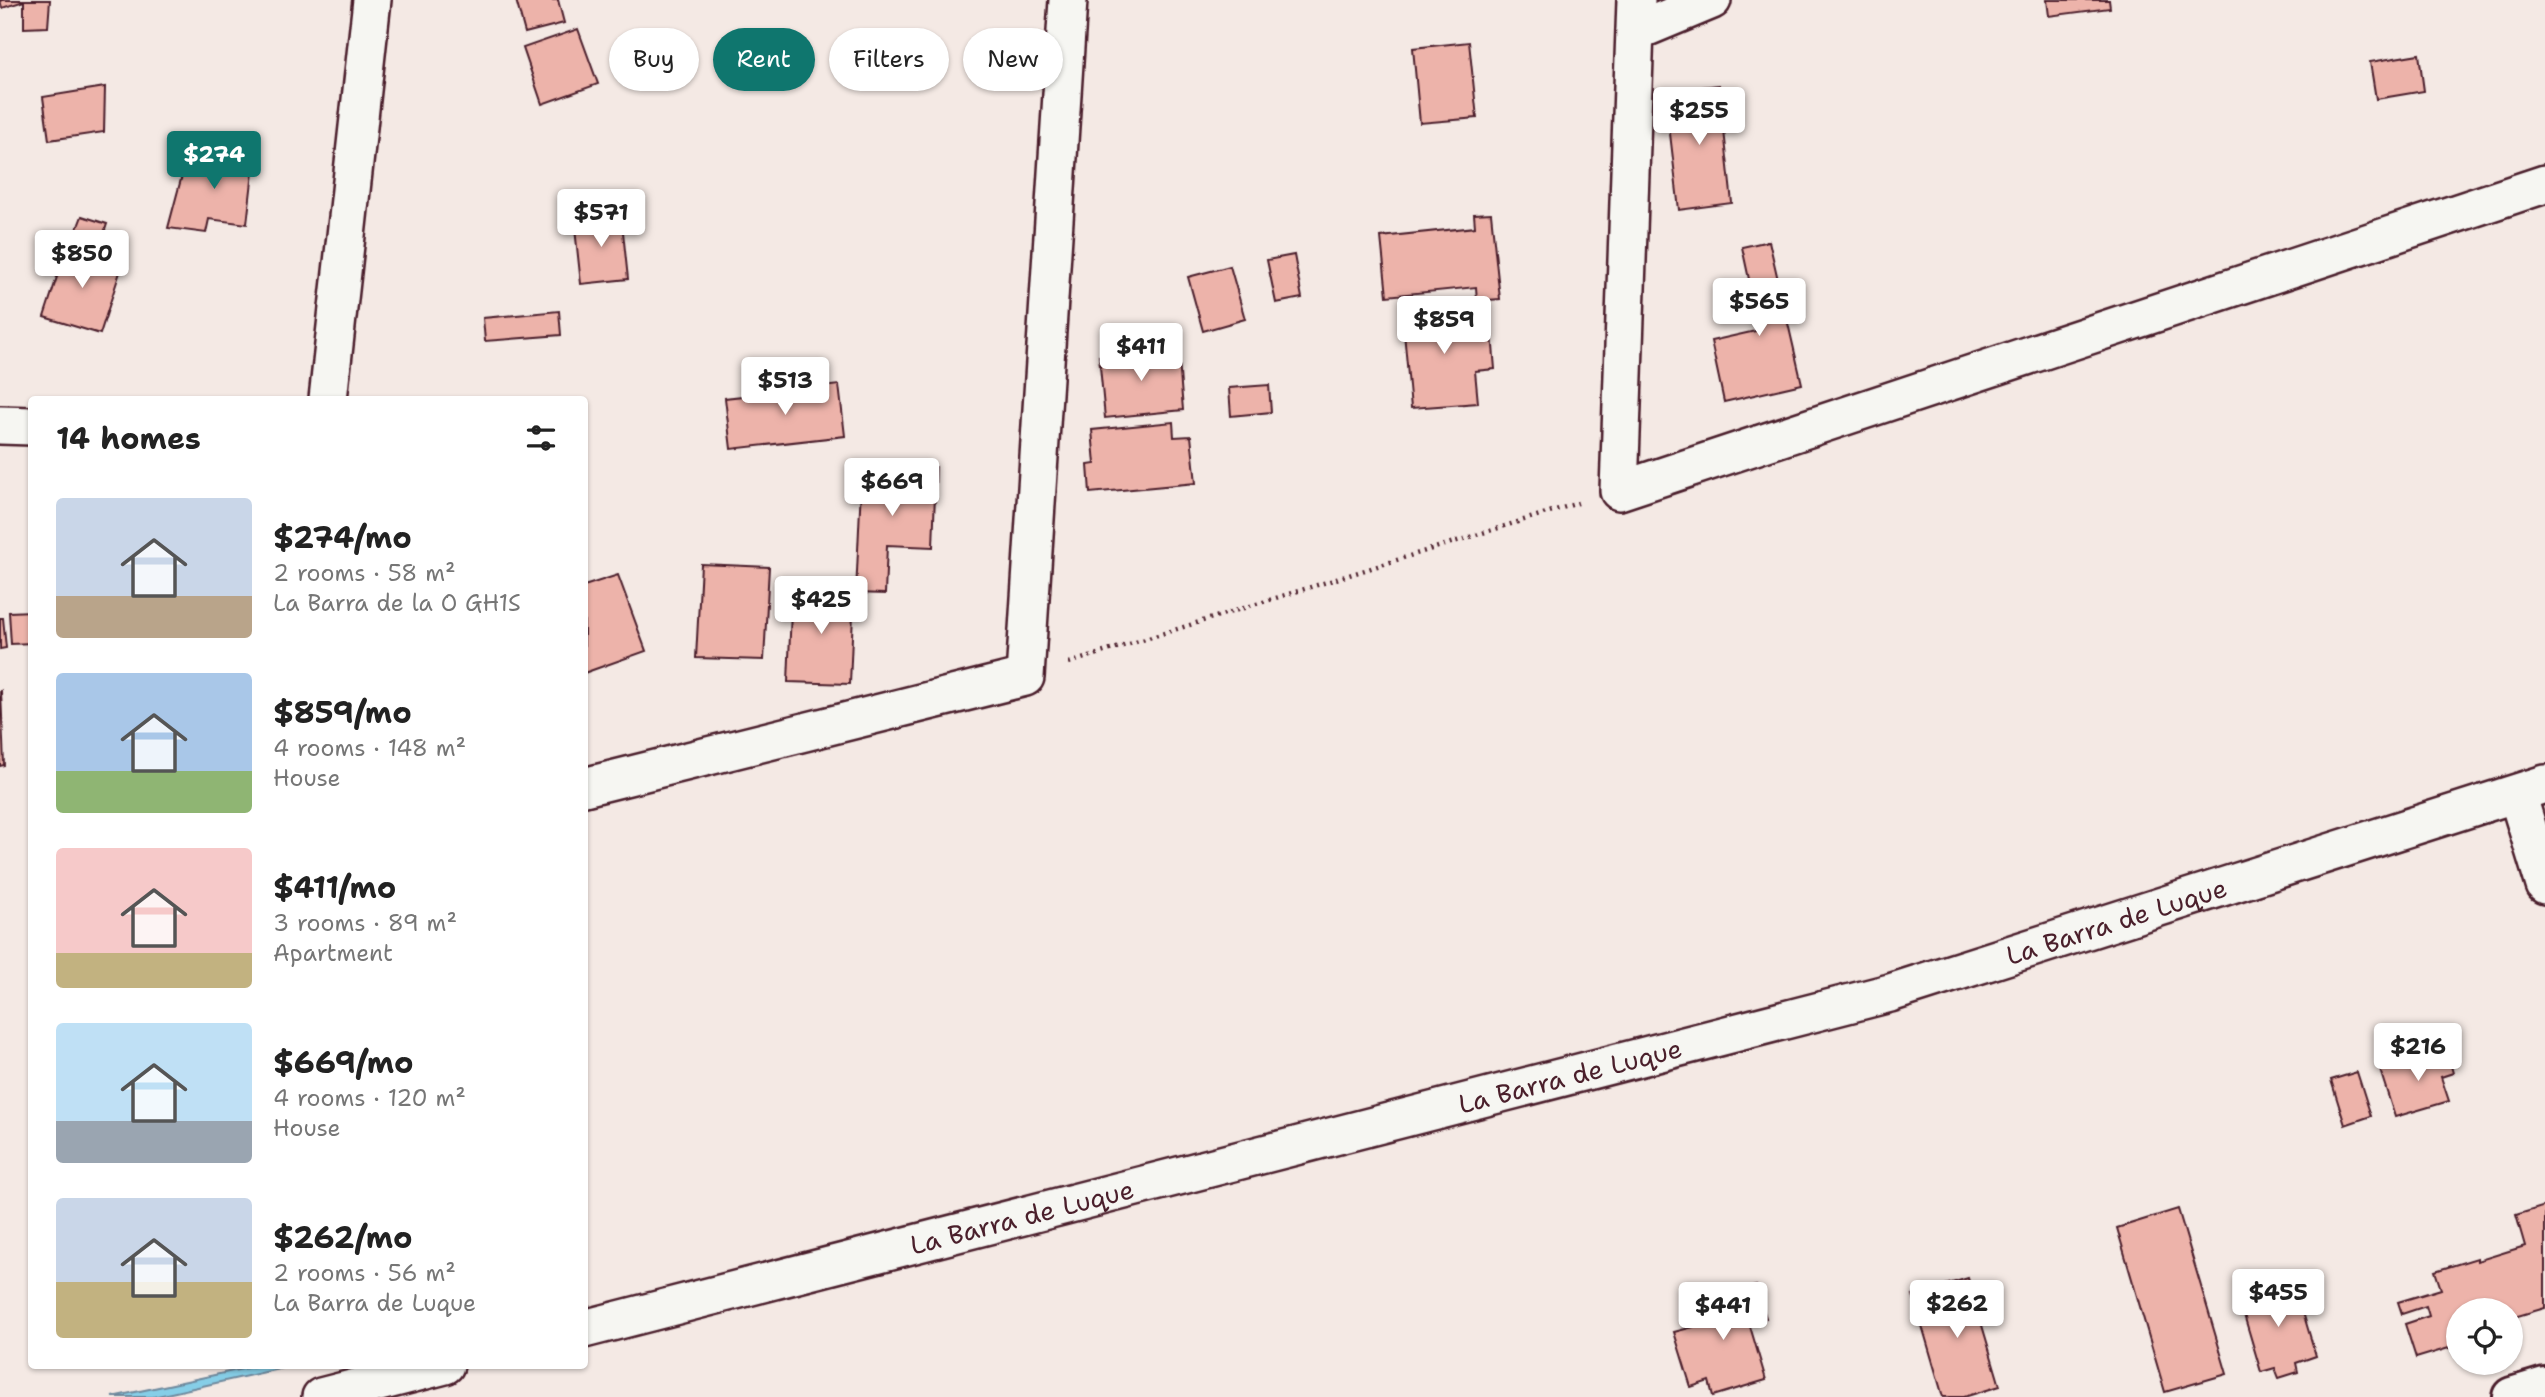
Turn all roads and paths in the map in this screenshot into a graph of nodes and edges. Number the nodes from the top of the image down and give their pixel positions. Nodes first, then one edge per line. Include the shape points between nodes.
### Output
1 (372, 0) edge
2 (1068, 0) edge
3 (1712, 0) edge
4 (1636, 16) edge
5 (2545, 184) edge
6 (328, 396) edge
7 (0, 425) edge
8 (28, 426) edge
9 (1619, 491) junction
10 (1025, 677) junction
11 (588, 786) edge
12 (2531, 789) edge
13 (2545, 885) edge
14 (588, 1328) edge
15 (420, 1369) edge
16 (2545, 1387) edge
17 (321, 1397) edge
18 (2512, 1397) edge

1 - 6 street
2 - 10 street
3 - 4 street
4 - 9 street
5 - 9 street
7 - 8 street
9 - 10 path
10 - 11 street
12 - 13 street
12 - 14 street, La Barra de Luque via 1890,993
15 - 17 street
16 - 18 street

